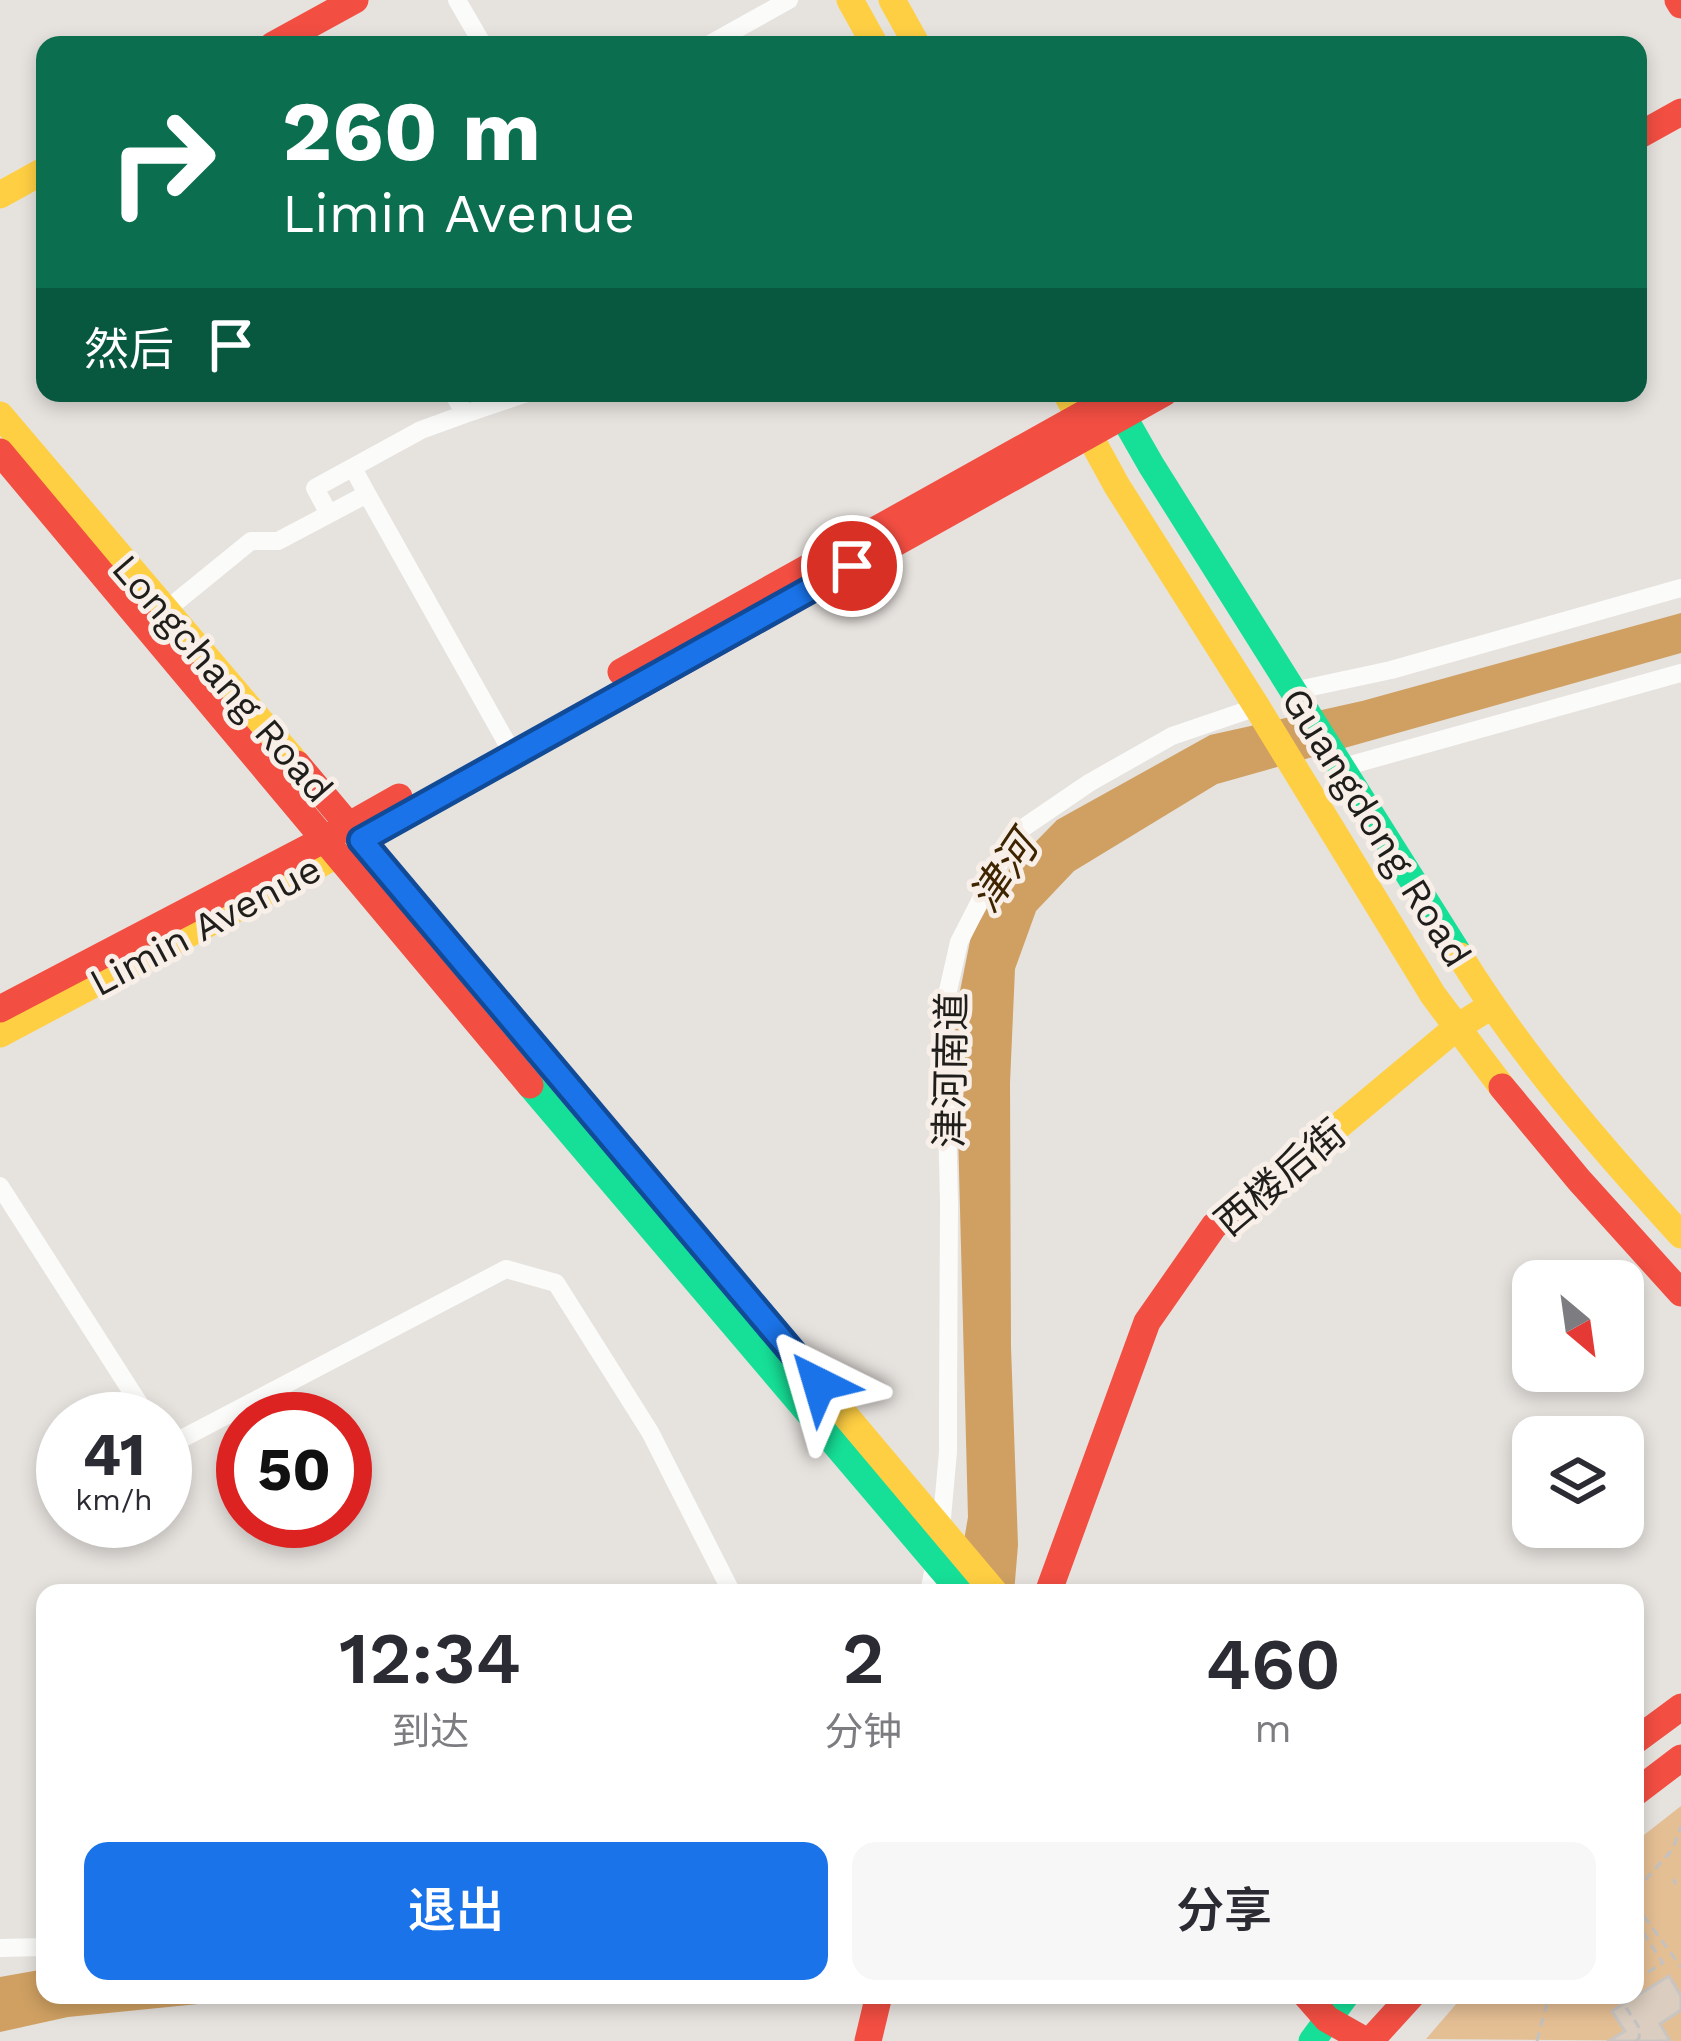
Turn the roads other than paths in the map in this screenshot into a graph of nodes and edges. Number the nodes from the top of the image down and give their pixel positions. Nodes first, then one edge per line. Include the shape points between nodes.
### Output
1 (355, 0) edge
2 (457, 0) edge
3 (789, 0) edge
4 (850, 0) edge
5 (892, 0) edge
6 (291, 36) edge
7 (478, 36) edge
8 (724, 36) edge
9 (870, 36) edge
10 (912, 36) edge
11 (1681, 92) edge
12 (1647, 110) edge
13 (1681, 112) edge
14 (1647, 131) edge
15 (36, 175) edge
16 (0, 195) edge
17 (458, 402) edge
18 (500, 402) edge
19 (1111, 402) edge
20 (1117, 402) edge
21 (465, 414) junction
22 (1078, 414) edge
23 (0, 415) edge
24 (0, 452) edge
25 (353, 468) junction
26 (367, 494) junction
27 (329, 514) junction
28 (1681, 588) edge
29 (165, 611) junction
30 (1681, 673) edge
31 (1292, 691) junction
32 (1257, 707) junction
33 (508, 746) junction
34 (1340, 768) junction
35 (355, 832) junction
36 (329, 848) junction
37 (1490, 1006) junction
38 (0, 1009) edge
39 (1456, 1028) junction
40 (0, 1034) edge
41 (0, 1186) edge
42 (1675, 1217) edge
43 (1681, 1293) edge
44 (132, 1392) edge
45 (192, 1433) edge
46 (944, 1565) edge
47 (727, 1584) edge
48 (979, 1584) edge
49 (1051, 1584) edge
50 (1681, 1707) edge
51 (1644, 1734) edge
52 (1681, 1759) edge
53 (1644, 1786) edge
54 (36, 1947) edge
55 (0, 1948) edge
56 (878, 2004) edge
57 (1403, 2004) edge
58 (1333, 2010) edge
59 (868, 2041) edge
60 (1368, 2041) edge

1 - 6 main road
2 - 7 street
3 - 8 street
4 - 9 main road
5 - 10 main road
11 - 12 main road
13 - 14 main road
15 - 16 main road
17 - 21 street
18 - 21 street
19 - 22 main road, Limin Avenue
20 - 31 main road, Guangdong Road
21 - 25 street
22 - 32 main road, Guangdong Road
22 - 33 main road, Limin Avenue
23 - 29 main road, Longchang Road
24 - 36 main road, Longchang Road
25 - 26 street
25 - 27 street via 315,488
26 - 27 street
26 - 33 street
27 - 29 street via 278,541 251,541
28 - 31 street
29 - 35 main road, Longchang Road
30 - 34 street
31 - 34 main road, Guangdong Road
32 - 39 main road, Guangdong Road
32 - 46 street, 津河南道 via 1172,736 1024,828 959,942 945,1032
33 - 35 main road, Limin Avenue
34 - 37 main road, Guangdong Road
35 - 36 main road, Limin Avenue
35 - 46 main road, Longchang Road
36 - 38 main road, Limin Avenue
36 - 40 main road, Limin Avenue
36 - 46 main road, Longchang Road
37 - 39 main road, 西楼后街
37 - 42 main road, Guangdong Road via 1595,1140
39 - 43 main road, Guangdong Road
39 - 49 main road, 西楼后街 via 1214,1226 1138,1341
41 - 44 street
45 - 47 street via 506,1269 556,1283 650,1432
46 - 48 main road
50 - 51 main road
52 - 53 main road
54 - 55 street
56 - 59 main road
57 - 60 main road
58 - 60 main road

